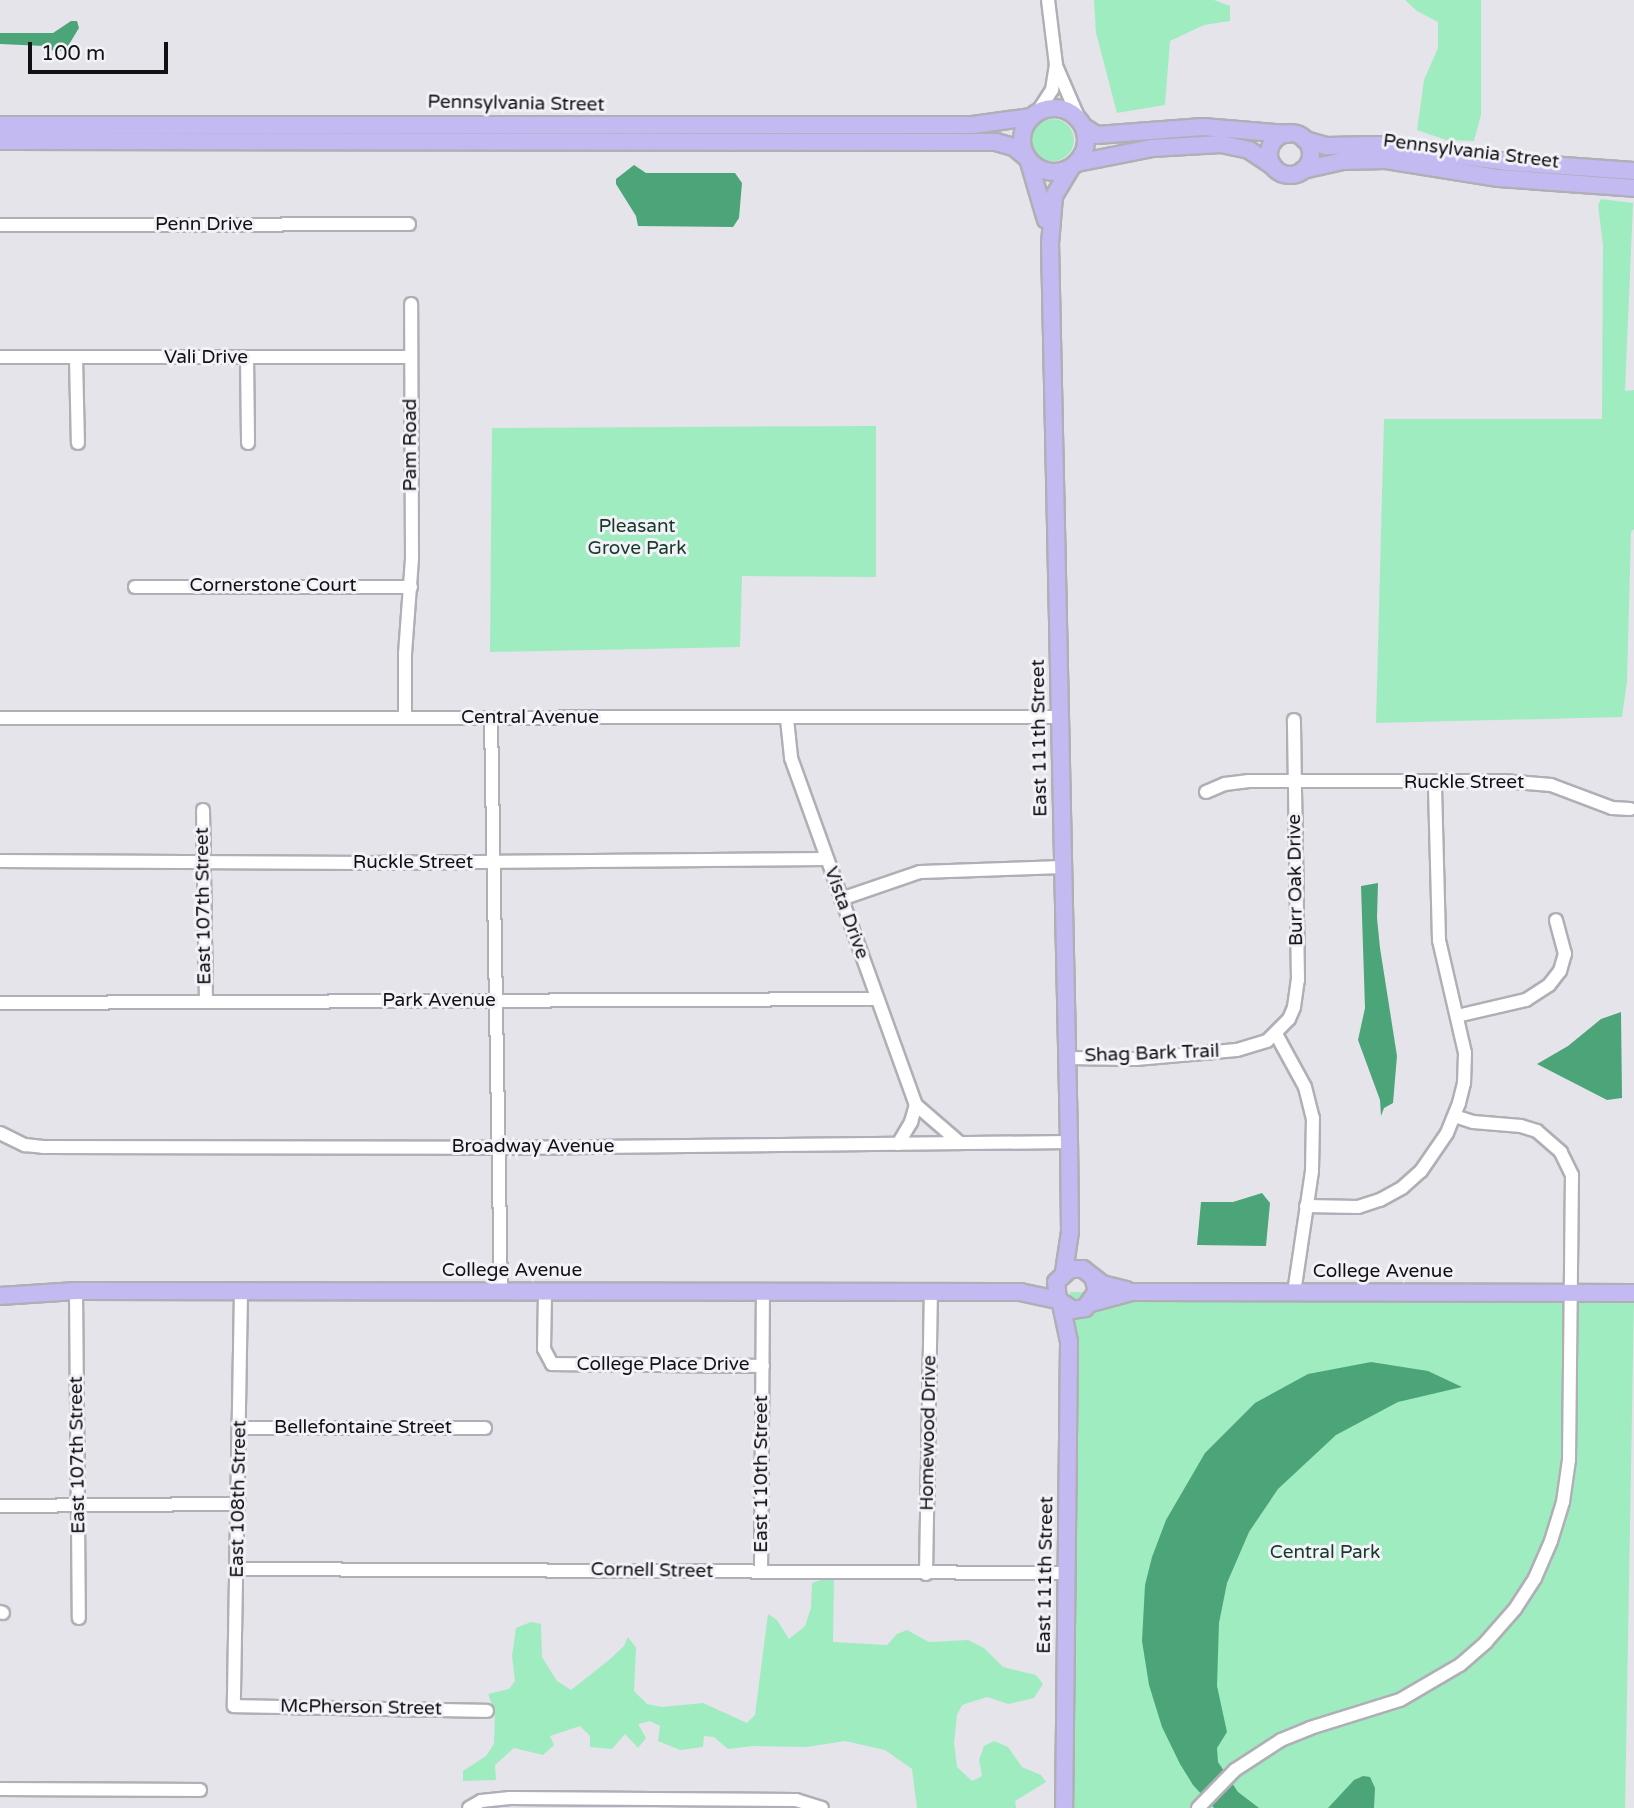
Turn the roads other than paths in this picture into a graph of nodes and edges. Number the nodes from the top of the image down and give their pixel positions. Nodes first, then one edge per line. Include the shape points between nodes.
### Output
1 (1048, 0) edge
2 (1056, 65) junction
3 (1034, 115) junction
4 (1081, 123) junction
5 (0, 125) edge
6 (1287, 134) junction
7 (1305, 140) junction
8 (0, 141) edge
9 (1028, 159) junction
10 (1073, 166) junction
11 (1273, 166) junction
12 (1303, 170) junction
13 (1634, 171) edge
14 (1634, 188) edge
15 (409, 224) dead end
16 (0, 225) edge
17 (1050, 244) junction
18 (411, 304) dead end
19 (0, 357) edge
20 (411, 357) junction
21 (76, 358) junction
22 (247, 358) junction
23 (78, 443) dead end
24 (248, 443) dead end
25 (135, 587) dead end
26 (411, 587) junction
27 (405, 717) junction
28 (1061, 717) junction
29 (0, 718) edge
30 (492, 719) junction
31 (787, 719) junction
32 (1294, 720) dead end
33 (1295, 782) junction
34 (1436, 783) junction
35 (1206, 792) dead end
36 (1630, 809) dead end
37 (202, 810) dead end
38 (826, 859) junction
39 (0, 862) edge
40 (204, 862) junction
41 (494, 862) junction
42 (1063, 867) junction
43 (841, 899) junction
44 (1556, 920) dead end
45 (877, 999) junction
46 (496, 1001) junction
47 (0, 1003) edge
48 (205, 1003) junction
49 (1457, 1016) junction
50 (1276, 1034) junction
51 (1067, 1058) junction
52 (916, 1105) junction
53 (1455, 1116) junction
54 (0, 1133) edge
55 (1069, 1142) junction
56 (960, 1143) junction
57 (898, 1144) junction
58 (498, 1148) junction
59 (1306, 1206) junction
60 (1070, 1232) junction
61 (1061, 1274) junction
62 (1091, 1275) junction
63 (76, 1291) junction
64 (763, 1291) junction
65 (241, 1292) junction
66 (501, 1292) junction
67 (931, 1292) junction
68 (1020, 1292) junction
69 (1132, 1292) junction
70 (1571, 1292) junction
71 (545, 1293) junction
72 (1294, 1293) junction
73 (1634, 1293) edge
74 (1, 1295) edge
75 (1059, 1302) junction
76 (1088, 1306) junction
77 (1069, 1342) junction
78 (763, 1366) junction
79 (241, 1428) junction
80 (485, 1428) dead end
81 (239, 1504) junction
82 (0, 1506) edge
83 (76, 1506) junction
84 (237, 1569) junction
85 (761, 1572) junction
86 (1067, 1573) junction
87 (926, 1574) junction
88 (79, 1618) dead end
89 (234, 1706) joint
90 (487, 1711) dead end
91 (0, 1789) edge
92 (200, 1790) dead end
93 (469, 1808) edge
94 (822, 1808) edge
95 (1064, 1808) edge
96 (1198, 1808) edge

1 - 2 street
2 - 3 street via 1052,90
2 - 4 street
3 - 4 main road via 1063,109
3 - 5 main road, Pennsylvania Street via 974,125
3 - 9 main road via 1022,136
4 - 6 main road via 1097,135 1203,127
4 - 10 main road via 1086,146
6 - 7 main road
6 - 11 main road via 1277,138 1270,149
7 - 12 main road via 1311,156
7 - 13 main road, Pennsylvania Street via 1326,146 1377,145 1508,162
8 - 9 main road, Pennsylvania Street via 988,142 1005,143
9 - 10 main road via 1048,172
9 - 17 main road, East 111th Street
10 - 11 main road via 1152,148 1221,144 1249,150
10 - 17 main road, East 111th Street via 1054,196
11 - 12 main road via 1287,175
12 - 14 main road, Pennsylvania Street via 1343,161 1386,160 1499,178
15 - 16 street, Penn Drive
17 - 28 main road, East 111th Street
18 - 20 street, Pam Road
19 - 21 street, Vali Drive
20 - 22 street, Vali Drive
20 - 26 street, Pam Road
21 - 22 street, Vali Drive
21 - 23 street
22 - 24 street
25 - 26 street, Cornerstone Court
26 - 27 street, Pam Road
27 - 29 street, Central Avenue
27 - 30 street, Central Avenue
28 - 31 street, Central Avenue
28 - 42 main road, East 111th Street
30 - 31 street, Central Avenue
30 - 41 street
31 - 38 street, Vista Drive via 788,751
32 - 33 street, Burr Oak Drive
33 - 34 street, Ruckle Street
33 - 35 street, Ruckle Street via 1235,782
33 - 50 street, Burr Oak Drive via 1297,993 1289,1019
34 - 36 street, Ruckle Street via 1551,785
34 - 49 street via 1437,925
37 - 40 street, East 107th Street
38 - 41 street, Ruckle Street
38 - 43 street, Vista Drive
39 - 40 street, Ruckle Street
40 - 41 street, Ruckle Street
40 - 48 street, East 107th Street
41 - 46 street
42 - 43 street via 920,872
42 - 51 main road, East 111th Street
43 - 45 street, Vista Drive
44 - 49 street via 1564,954 1560,971 1549,985 1526,1000
45 - 46 street, Park Avenue
45 - 52 street, Vista Drive
46 - 48 street, Park Avenue
46 - 58 street
47 - 48 street, Park Avenue
49 - 53 street via 1465,1065
50 - 51 street, Shag Bark Trail via 1237,1050 1145,1059
50 - 59 street via 1306,1087 1313,1118 1314,1151
51 - 55 main road, East 111th Street
52 - 56 street, Vista Drive
52 - 57 street
53 - 59 street via 1420,1171 1392,1195 1358,1207
53 - 70 street via 1529,1127 1562,1152 1573,1185
54 - 58 street, Broadway Avenue via 25,1145 43,1147
55 - 56 street, Broadway Avenue
55 - 60 main road, East 111th Street
56 - 57 street, Broadway Avenue
57 - 58 street, Broadway Avenue
58 - 66 street
59 - 72 street
60 - 61 main road, East 111th Street
60 - 62 main road, East 111th Street
61 - 62 main road via 1076,1268
61 - 68 main road, College Avenue
61 - 75 main road via 1055,1288
62 - 69 main road, College Avenue
62 - 76 main road via 1097,1291
63 - 65 main road, College Avenue
63 - 74 main road, College Avenue
63 - 83 street, East 107th Street
64 - 67 main road, College Avenue
64 - 71 main road, College Avenue
64 - 78 street, East 110th Street
65 - 66 main road, College Avenue
65 - 79 street, East 108th Street
66 - 71 main road, College Avenue
67 - 68 main road, College Avenue
67 - 87 street, Homewood Drive
68 - 75 main road, College Avenue
69 - 72 main road, College Avenue
69 - 76 main road, College Avenue
70 - 72 main road, College Avenue
70 - 73 main road, College Avenue
70 - 96 street via 1566,1484 1552,1541 1525,1594 1486,1642 1433,1683 1382,1707 1300,1732 1250,1759
71 - 78 street, College Place Drive via 544,1349 552,1364
75 - 76 main road via 1073,1310
75 - 77 main road, East 111th Street
76 - 77 main road, East 111th Street
77 - 86 main road, East 111th Street
78 - 85 street, East 110th Street
79 - 80 street, Bellefontaine Street
79 - 81 street, East 108th Street
81 - 83 street
81 - 84 street, East 108th Street
82 - 83 street
83 - 88 street, East 107th Street via 80,1518
84 - 85 street, Cornell Street
84 - 89 street, East 108th Street
85 - 87 street, Cornell Street
86 - 87 street, Cornell Street
86 - 95 main road, East 111th Street
89 - 90 street, McPherson Street
91 - 92 street
93 - 94 street via 481,1801 510,1798 796,1800

